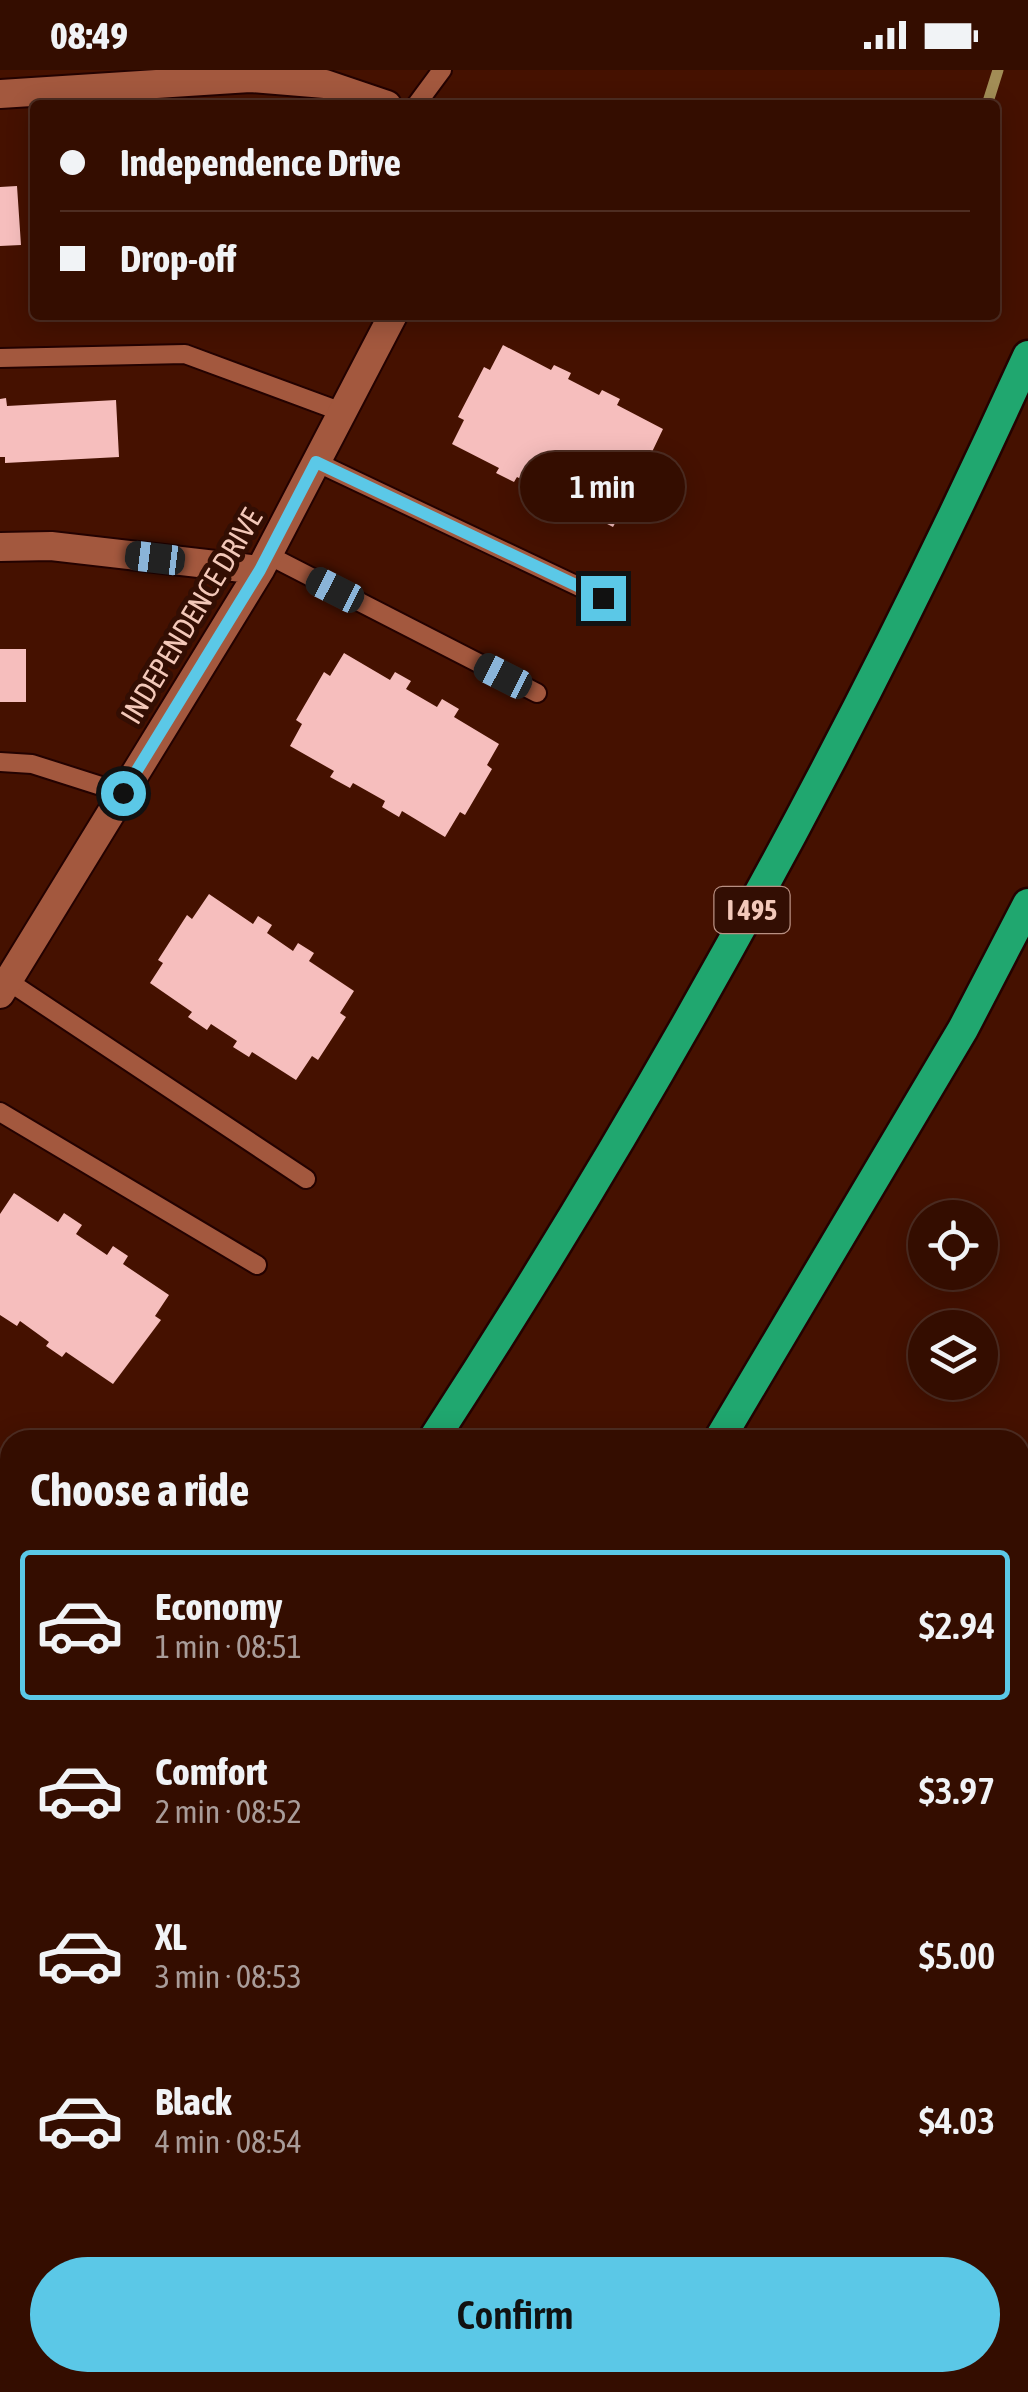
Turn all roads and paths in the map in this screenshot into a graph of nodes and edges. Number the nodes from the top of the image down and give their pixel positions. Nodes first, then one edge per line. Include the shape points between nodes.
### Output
1 (442, 70) edge
2 (0, 94) edge
3 (372, 100) edge
4 (420, 100) edge
5 (390, 320) edge
6 (1028, 356) edge
7 (0, 358) edge
8 (342, 412) junction
9 (316, 462) junction
10 (0, 547) edge
11 (264, 563) junction
12 (603, 598) dead end
13 (536, 693) dead end
14 (0, 762) edge
15 (123, 793) junction
16 (1028, 904) edge
17 (1028, 942) edge
18 (4, 988) edge
19 (963, 1029) junction
20 (0, 1112) edge
21 (306, 1180) dead end
22 (257, 1265) dead end
23 (440, 1430) edge
24 (725, 1430) edge

1 - 4 lane
2 - 3 street via 250,78 324,84
5 - 8 street, INDEPENDENCE DRIVE
6 - 23 highway, I 495 via 770,879 559,1242
7 - 8 lane via 185,354
8 - 9 street, INDEPENDENCE DRIVE
9 - 11 street, INDEPENDENCE DRIVE
9 - 12 lane
10 - 11 street
11 - 13 lane
11 - 15 street, INDEPENDENCE DRIVE
14 - 15 lane via 32,764
15 - 18 street, INDEPENDENCE DRIVE
16 - 19 highway
17 - 19 highway
18 - 21 lane
19 - 24 highway
20 - 22 lane

